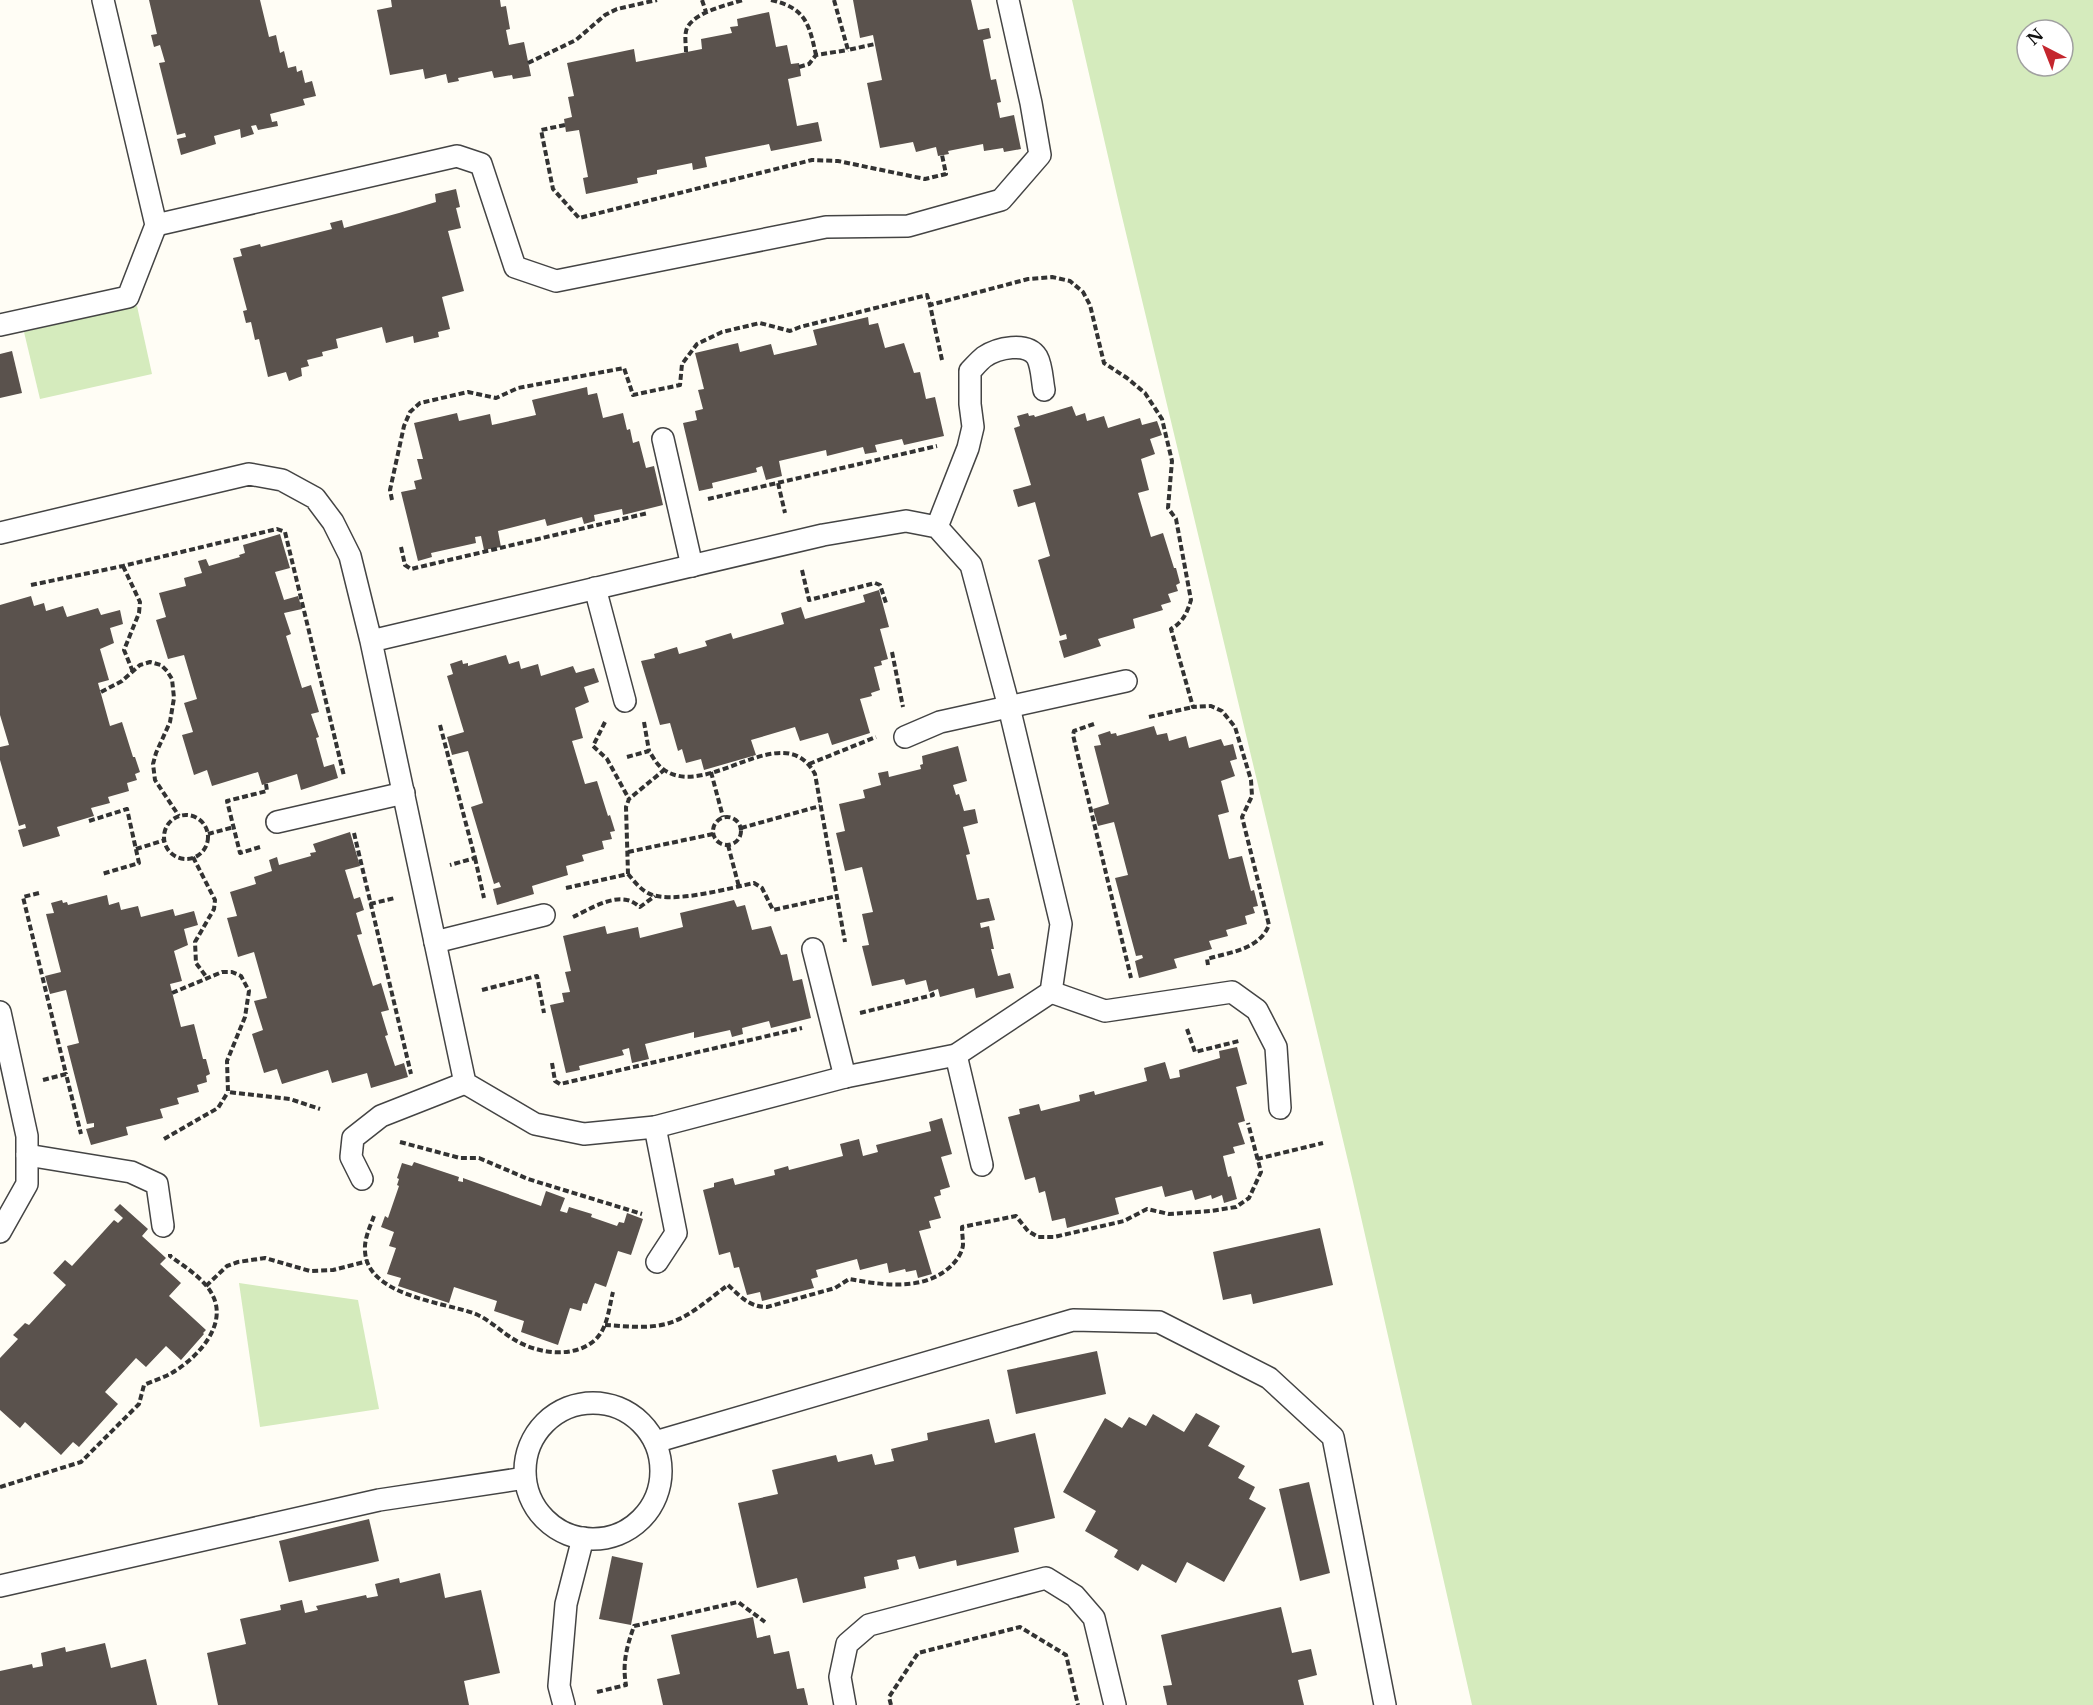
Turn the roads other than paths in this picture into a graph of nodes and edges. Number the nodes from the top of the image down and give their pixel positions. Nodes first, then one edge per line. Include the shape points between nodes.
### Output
1 (103, 0) edge
2 (1008, 0) edge
3 (156, 225) junction
4 (0, 325) edge
5 (1044, 390) dead end
6 (663, 439) dead end
7 (937, 527) junction
8 (0, 532) edge
9 (692, 566) junction
10 (595, 588) junction
11 (372, 641) junction
12 (1126, 681) dead end
13 (625, 701) dead end
14 (1010, 707) junction
15 (905, 737) dead end
16 (404, 793) junction
17 (277, 822) dead end
18 (544, 915) dead end
19 (435, 942) junction
20 (813, 949) dead end
21 (1051, 992) junction
22 (0, 1012) edge
23 (956, 1055) junction
24 (845, 1077) junction
25 (465, 1083) junction
26 (1280, 1108) dead end
27 (655, 1127) junction
28 (27, 1155) junction
29 (982, 1164) dead end
30 (362, 1179) dead end
31 (163, 1226) dead end
32 (0, 1232) edge
33 (657, 1262) dead end
34 (655, 1442) junction
35 (525, 1478) junction
36 (583, 1538) junction
37 (0, 1586) edge
38 (564, 1705) edge
39 (846, 1705) edge
40 (1115, 1705) edge
41 (1385, 1705) edge

1 - 3 lane
2 - 3 lane via 1040,155 1001,200 908,226 826,227 556,281 515,267 482,164 457,156
3 - 4 lane via 128,297
5 - 7 lane via 1037,358 1030,349 1015,347 994,353 970,371 973,427
6 - 9 lane
7 - 9 lane via 906,520
7 - 14 lane via 971,565
8 - 11 lane via 249,474 282,480 315,498 333,522 350,556
9 - 10 lane
10 - 11 lane
10 - 13 lane
11 - 16 lane
12 - 14 lane
14 - 15 lane via 940,722
14 - 21 lane via 1061,924
16 - 17 lane
16 - 19 lane
18 - 19 lane
19 - 25 lane
20 - 24 lane
21 - 23 lane
21 - 26 lane via 1106,1011 1232,992 1257,1010 1276,1047
22 - 28 lane via 27,1136
23 - 24 lane
23 - 29 lane
24 - 27 lane
25 - 27 lane via 536,1124 584,1134
25 - 30 lane via 381,1116 353,1138 351,1157
27 - 33 lane via 676,1233
28 - 31 lane via 131,1172 157,1184
28 - 32 lane via 27,1184
34 - 35 lane via 643,1424 626,1411 606,1404 585,1403 565,1408 547,1420 534,1437 526,1457
34 - 36 lane via 660,1482 653,1502 640,1519 623,1531 604,1538
34 - 41 lane via 1073,1320 1159,1322 1269,1378 1333,1437
35 - 36 lane via 531,1500 543,1518 561,1532
35 - 37 lane via 379,1500
36 - 38 lane via 566,1604 559,1686
39 - 40 lane via 840,1677 847,1644 869,1625 1046,1578 1075,1596 1094,1618

